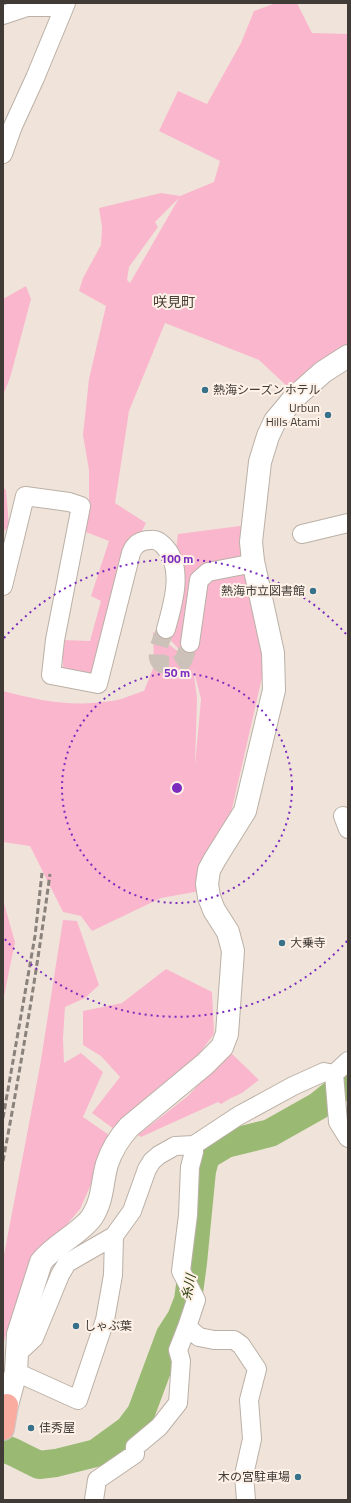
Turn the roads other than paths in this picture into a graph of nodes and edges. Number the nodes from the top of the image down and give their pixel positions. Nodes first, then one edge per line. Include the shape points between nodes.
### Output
1 (25, 5) edge
2 (65, 5) edge
3 (3, 15) edge
4 (3, 154) edge
5 (348, 356) edge
6 (348, 523) edge
7 (302, 534) dead end
8 (254, 563) junction
9 (3, 586) edge
10 (166, 629) tunnel mouth
11 (190, 643) tunnel mouth
12 (348, 1061) edge
13 (335, 1086) junction
14 (348, 1138) edge
15 (194, 1145) junction
16 (114, 1236) junction
17 (187, 1327) junction
18 (17, 1363) junction
19 (4, 1404) edge
20 (3, 1429) edge
21 (94, 1500) edge
22 (246, 1500) edge

1 - 2 street
1 - 3 street
2 - 4 street
5 - 8 street via 323,372 296,397 272,426 260,462 251,542
6 - 7 street
8 - 11 street via 208,572 199,580
8 - 18 street via 273,653 274,690 245,811 215,859 207,884 214,910 228,932 232,947 227,1034 222,1047 205,1064 120,1136 107,1164 99,1204 91,1218 49,1252 42,1262 18,1334
9 - 10 street via 25,496 69,502 81,506 55,640 51,675 98,684 130,553 140,542 159,541 167,549 174,567 174,600
12 - 13 street
13 - 14 street via 338,1122
13 - 15 street via 324,1072 238,1116
15 - 16 street via 175,1146 152,1161 132,1211
15 - 17 street via 181,1271 196,1300
16 - 18 street via 67,1263 34,1338
16 - 18 street via 113,1275 105,1320 78,1400
17 - 21 street via 178,1350 178,1403 159,1426 135,1448 134,1454 97,1480
17 - 22 street via 199,1337 234,1340 241,1345 257,1369 249,1400 252,1439 244,1475
18 - 19 street
19 - 20 main road

